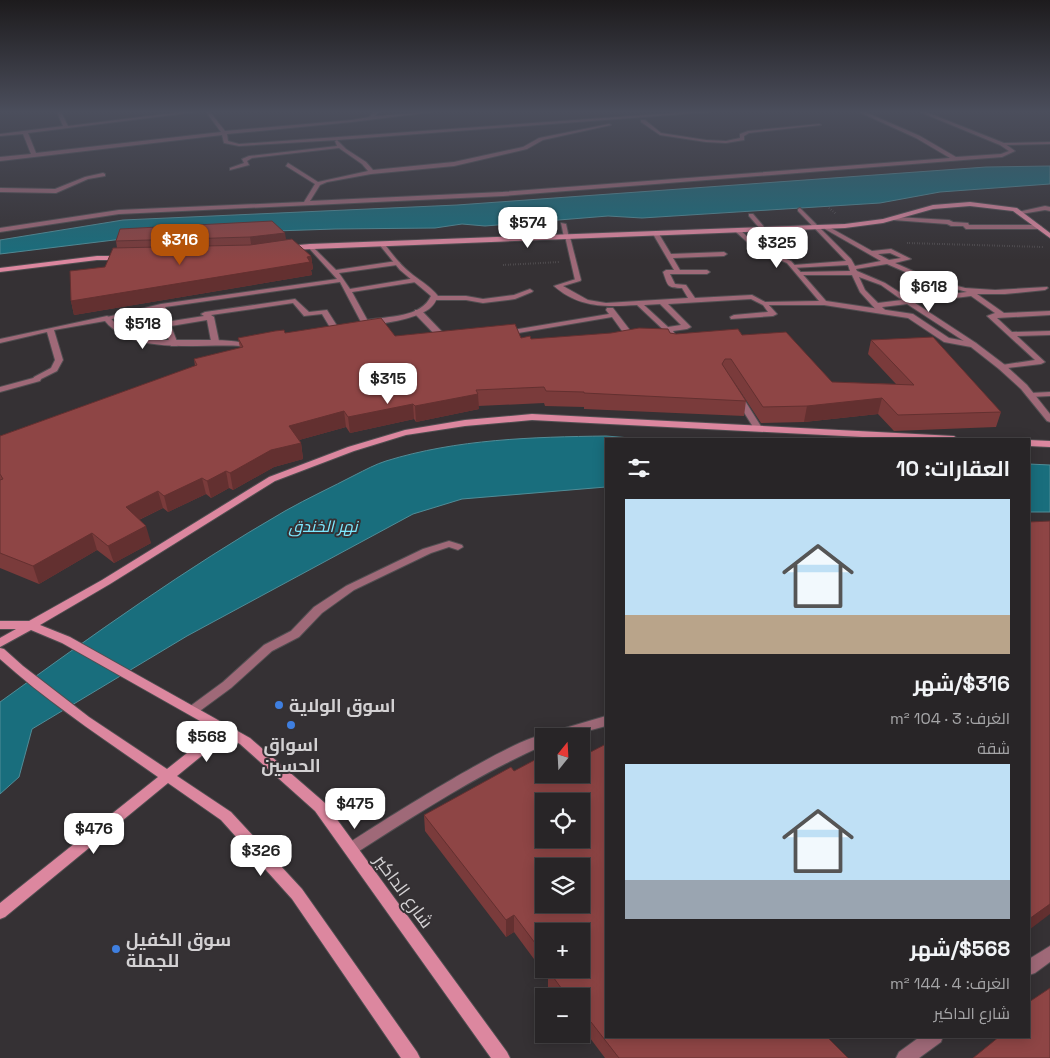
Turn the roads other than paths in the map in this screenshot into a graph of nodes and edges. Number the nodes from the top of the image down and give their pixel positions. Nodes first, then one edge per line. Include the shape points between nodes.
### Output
1 (245, 161) edge
2 (364, 161) edge
3 (466, 161) edge
4 (912, 161) edge
5 (288, 165) dead end
6 (232, 168) dead end
7 (371, 172) junction
8 (104, 176) dead end
9 (318, 184) junction
10 (0, 190) edge
11 (306, 203) junction
12 (1048, 207) edge
13 (800, 210) dead end
14 (1021, 212) junction
15 (751, 215) dead end
16 (895, 219) junction
17 (563, 224) dead end
18 (1039, 227) junction
19 (817, 228) junction
20 (827, 228) junction
21 (0, 230) edge
22 (764, 230) junction
23 (738, 231) junction
24 (656, 234) junction
25 (1050, 236) edge
26 (567, 237) junction
27 (381, 244) junction
28 (310, 246) junction
29 (280, 249) edge
30 (872, 253) junction
31 (724, 254) dead end
32 (669, 256) junction
33 (134, 258) edge
34 (397, 263) junction
35 (888, 263) junction
36 (794, 267) junction
37 (853, 268) junction
38 (0, 270) edge
39 (335, 272) junction
40 (678, 272) junction
41 (707, 272) dead end
42 (800, 274) junction
43 (342, 280) junction
44 (416, 280) junction
45 (1045, 288) dead end
46 (964, 290) junction
47 (348, 291) junction
48 (530, 291) dead end
49 (974, 294) junction
50 (434, 298) junction
51 (198, 300) junction
52 (693, 300) junction
53 (662, 302) junction
54 (908, 302) junction
55 (824, 303) junction
56 (638, 304) junction
57 (765, 304) junction
58 (606, 305) junction
59 (161, 306) junction
60 (879, 308) junction
61 (418, 312) junction
62 (1050, 313) edge
63 (614, 315) junction
64 (1002, 315) junction
65 (206, 316) junction
66 (734, 317) dead end
67 (106, 318) junction
68 (364, 323) junction
69 (170, 324) junction
70 (50, 329) junction
71 (667, 329) junction
72 (1050, 333) edge
73 (497, 334) edge
74 (1010, 334) junction
75 (633, 340) edge
76 (0, 341) edge
77 (214, 341) junction
78 (458, 341) edge
79 (174, 344) junction
80 (245, 344) edge
81 (678, 345) edge
82 (973, 345) junction
83 (1002, 366) junction
84 (731, 387) edge
85 (0, 390) edge
86 (1030, 394) junction
87 (1050, 394) edge
88 (1050, 419) edge
89 (758, 428) junction
90 (936, 438) edge
91 (1030, 443) edge
92 (1050, 444) edge
93 (458, 546) dead end
94 (0, 625) edge
95 (30, 625) junction
96 (0, 643) edge
97 (0, 652) edge
98 (193, 710) junction
99 (605, 721) edge
100 (581, 728) edge
101 (226, 730) junction
102 (535, 743) edge
103 (170, 776) junction
104 (351, 849) junction
105 (0, 912) edge
106 (1050, 953) edge
107 (1030, 967) edge
108 (932, 1038) edge
109 (411, 1058) edge
110 (500, 1058) edge
111 (905, 1058) edge

1 - 6 street via 247,164
2 - 7 street
3 - 7 street
4 - 11 street via 503,194
5 - 9 street
7 - 9 street
8 - 10 street via 86,178 56,191
9 - 11 street
11 - 21 street via 119,212
12 - 14 street
13 - 19 street
14 - 16 street via 1009,207 947,204
14 - 18 street
15 - 22 street
16 - 18 street via 949,222 966,224 966,227
16 - 20 street
17 - 26 street
18 - 25 street
19 - 20 street
19 - 22 street
19 - 37 street
20 - 30 street
22 - 23 street
23 - 24 street
23 - 36 street via 758,249
24 - 26 street
24 - 32 street
26 - 27 street
26 - 58 street via 578,280 557,286 586,302
27 - 28 street
27 - 34 street
28 - 29 street
28 - 39 street
30 - 35 street
30 - 35 street via 891,251 908,259
31 - 32 street
32 - 40 street
33 - 38 street via 88,259
34 - 39 street
34 - 44 street
35 - 37 street
35 - 46 street via 925,279
36 - 37 street
36 - 42 street
37 - 42 street
37 - 54 street
37 - 60 street via 862,291
39 - 43 street
40 - 41 street
40 - 52 street via 666,272 672,286 684,286
42 - 55 street
43 - 47 street
43 - 51 street
44 - 47 street
44 - 50 street via 431,290
45 - 46 street
46 - 49 street
47 - 68 street
48 - 50 street via 515,297 483,301
49 - 54 street
49 - 64 street
50 - 61 street via 430,306
51 - 59 street
51 - 65 street
52 - 53 street
52 - 57 street via 752,297
53 - 56 street
53 - 71 street via 687,327
54 - 60 street
54 - 82 street
55 - 57 street
55 - 60 street
56 - 58 street
56 - 71 street
57 - 66 street via 773,314
58 - 63 street
59 - 67 street
59 - 69 street
60 - 82 street via 910,316 947,340
61 - 68 street
61 - 78 street via 448,342
62 - 64 street
63 - 73 street
63 - 75 street
64 - 74 street via 991,316
65 - 68 street via 295,301 307,314 324,312 339,331
65 - 69 street
65 - 77 street via 210,317
67 - 70 street
67 - 79 street via 119,331
69 - 79 street via 167,324
70 - 76 street
70 - 85 street via 59,360 54,369 37,379
71 - 81 street via 674,334
72 - 74 street
74 - 83 street via 1041,362
77 - 79 street
77 - 80 street
82 - 83 street
83 - 86 street
84 - 89 street
86 - 87 street
86 - 88 street
89 - 90 street
89 - 95 street via 532,417 405,433 351,448 272,479
91 - 92 street
93 - 98 street via 449,544 427,551 350,588 318,610 295,634 268,648
94 - 95 street
95 - 96 street
95 - 98 street, شارع الداكير via 66,640
97 - 103 street via 85,720
98 - 101 street, شارع الداكير
99 - 100 street
101 - 103 street
101 - 104 street, شارع الداكير via 245,741 320,807
102 - 104 street via 435,795
103 - 105 street
103 - 109 street via 226,816 297,894
104 - 110 street, شارع الداكير
106 - 107 street
108 - 111 street

